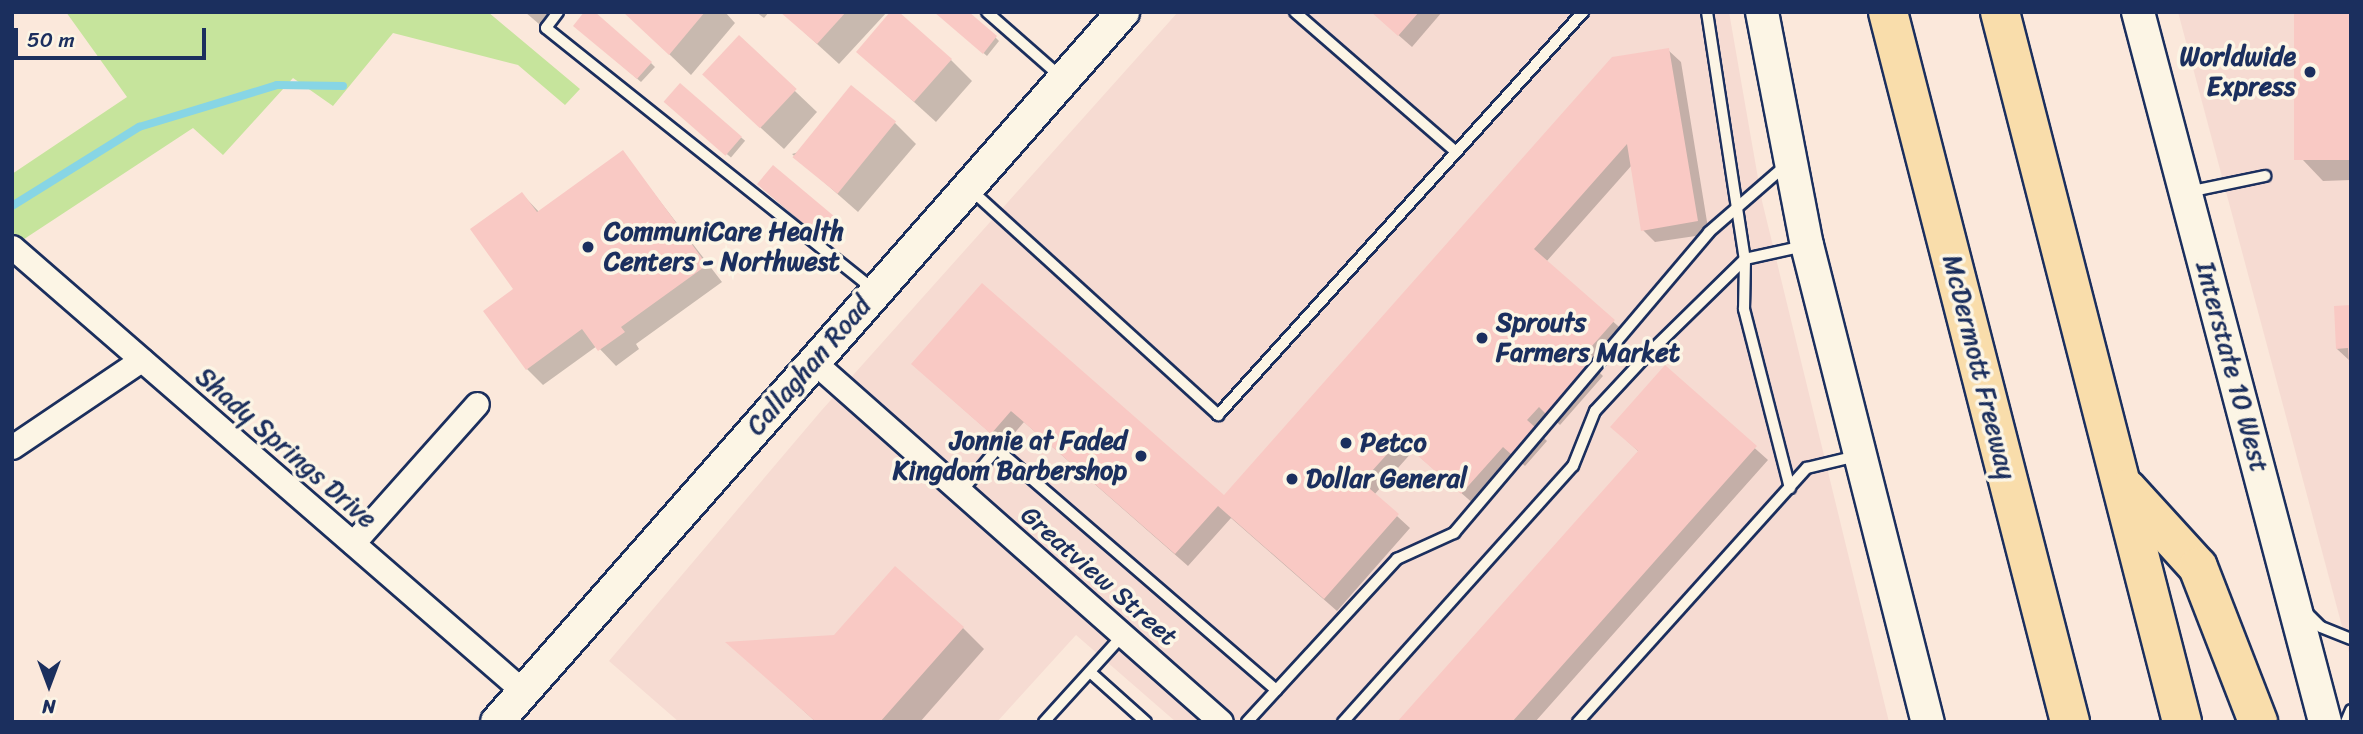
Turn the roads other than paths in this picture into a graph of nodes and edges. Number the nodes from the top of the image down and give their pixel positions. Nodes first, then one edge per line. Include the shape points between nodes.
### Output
1 (558, 12) edge
2 (987, 12) edge
3 (1123, 12) edge
4 (1295, 12) edge
5 (1583, 12) edge
6 (1707, 12) edge
7 (1762, 12) edge
8 (1888, 12) edge
9 (2000, 12) edge
10 (2137, 12) edge
11 (1063, 79) junction
12 (1457, 152) junction
13 (1788, 163) junction
14 (2264, 176) dead end
15 (968, 187) junction
16 (2187, 192) junction
17 (1737, 209) junction
18 (1807, 245) junction
19 (12, 247) edge
20 (1745, 259) junction
21 (875, 291) junction
22 (141, 360) junction
23 (814, 362) junction
24 (477, 404) dead end
25 (12, 447) edge
26 (1859, 456) junction
27 (2003, 457) junction
28 (2124, 485) junction
29 (1790, 488) junction
30 (961, 492) junction
31 (353, 543) junction
32 (2296, 603) junction
33 (1123, 635) junction
34 (2351, 639) edge
35 (1090, 672) junction
36 (1276, 690) junction
37 (523, 691) junction
38 (2351, 710) edge
39 (497, 722) edge
40 (1044, 722) edge
41 (1146, 722) edge
42 (1221, 722) edge
43 (1247, 722) edge
44 (1343, 722) edge
45 (1578, 722) edge
46 (1928, 722) edge
47 (2046, 722) edge
48 (2070, 722) edge
49 (2182, 722) edge
50 (2258, 722) edge
51 (2325, 722) edge
52 (2346, 722) edge

1 - 21 lane via 546,28
2 - 11 lane
3 - 11 main road, Callaghan Road
4 - 12 lane
5 - 12 lane
6 - 17 lane
7 - 13 main road
8 - 27 highway, McDermott Freeway
9 - 28 highway
10 - 16 main road, Interstate 10 West
11 - 15 main road, Callaghan Road
12 - 15 lane via 1218,415
13 - 17 lane
13 - 18 main road
14 - 16 lane
15 - 21 main road, Callaghan Road
16 - 32 main road, Interstate 10 West
17 - 20 lane
17 - 36 lane via 1709,232 1454,533 1397,559
18 - 20 lane
18 - 26 main road
19 - 22 street, Shady Springs Drive
20 - 29 lane via 1744,309
20 - 44 lane via 1595,411 1573,466
21 - 23 main road, Callaghan Road
22 - 25 street
22 - 31 street, Shady Springs Drive
23 - 30 street, Greatview Street
23 - 37 main road, Callaghan Road
24 - 31 street
26 - 29 lane via 1807,468
26 - 46 main road
27 - 47 highway
27 - 48 highway, McDermott Freeway
28 - 49 highway
28 - 50 highway via 2198,567
29 - 45 lane
30 - 33 street, Greatview Street
30 - 36 lane via 997,449
31 - 37 street, Shady Springs Drive
32 - 34 lane via 2322,627
32 - 51 main road, Interstate 10 West
33 - 35 lane
33 - 42 street, Greatview Street
35 - 40 lane
35 - 41 lane
36 - 43 lane
37 - 39 main road, Callaghan Road
38 - 52 lane

